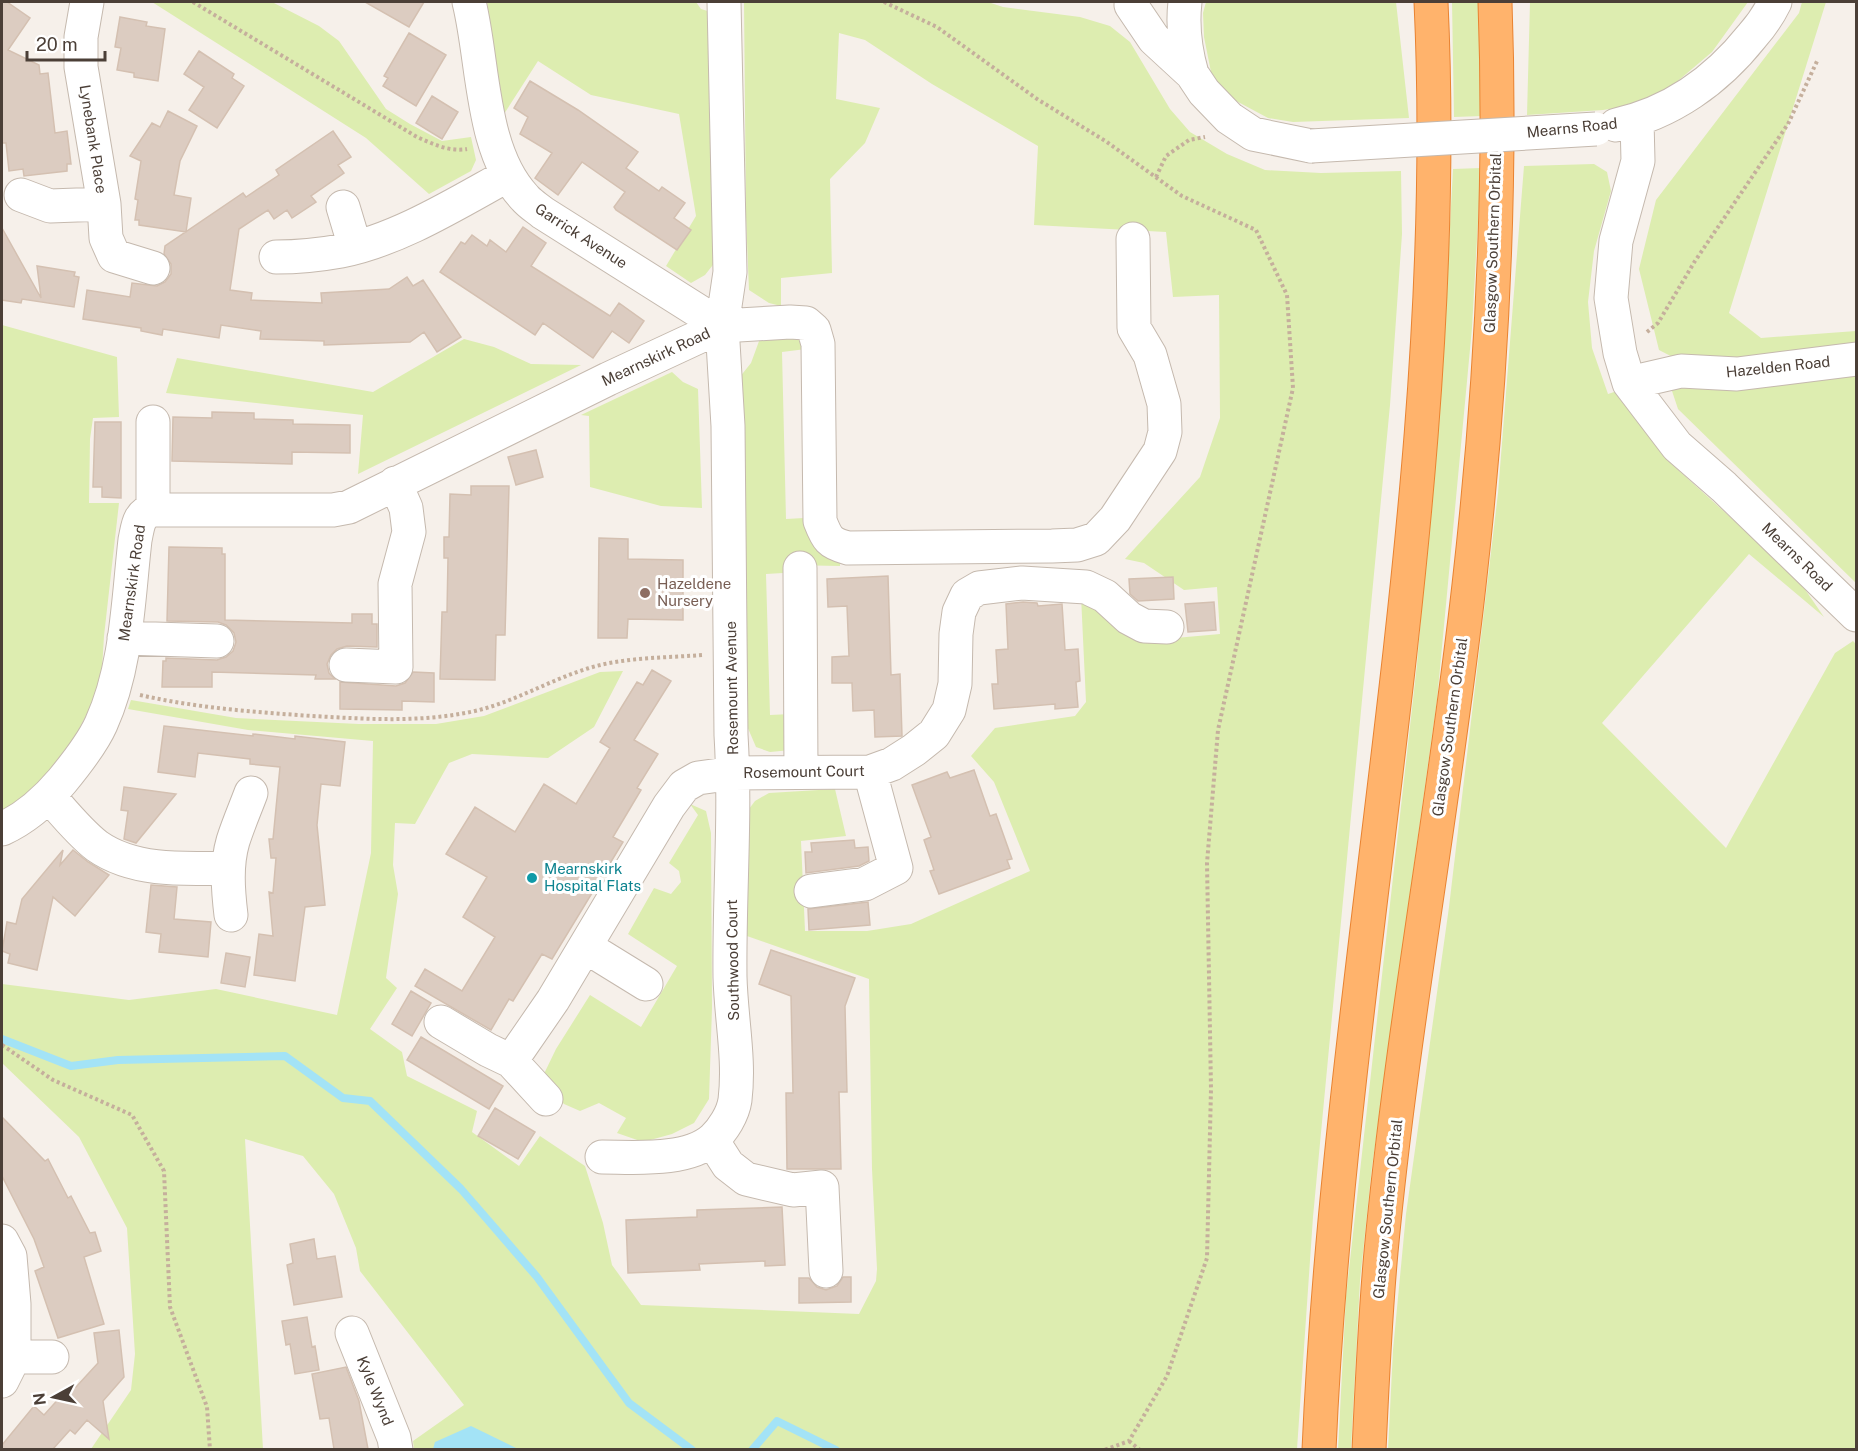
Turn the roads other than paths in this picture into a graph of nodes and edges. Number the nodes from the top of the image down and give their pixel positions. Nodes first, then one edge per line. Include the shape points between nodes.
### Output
1 (87, 2) edge
2 (469, 2) edge
3 (723, 2) edge
4 (1176, 2) edge
5 (1185, 2) edge
6 (1412, 2) edge
7 (1431, 2) edge
8 (1495, 2) edge
9 (1508, 2) edge
10 (1775, 2) edge
11 (1128, 3) edge
12 (1192, 74) junction
13 (1636, 120) junction
14 (508, 175) junction
15 (21, 195) dead end
16 (104, 204) junction
17 (343, 207) dead end
18 (1497, 212) junction
19 (1434, 216) junction
20 (1133, 239) dead end
21 (355, 247) junction
22 (276, 257) dead end
23 (153, 268) dead end
24 (722, 326) junction
25 (1857, 359) edge
26 (1625, 368) junction
27 (153, 422) dead end
28 (395, 483) junction
29 (153, 510) junction
30 (800, 568) dead end
31 (1857, 615) edge
32 (1167, 627) dead end
33 (124, 638) junction
34 (217, 641) dead end
35 (346, 665) dead end
36 (801, 772) junction
37 (870, 772) junction
38 (734, 773) junction
39 (250, 793) dead end
40 (49, 796) junction
41 (2, 829) edge
42 (228, 868) junction
43 (811, 891) dead end
44 (231, 915) dead end
45 (586, 947) junction
46 (646, 984) dead end
47 (441, 1022) dead end
48 (511, 1061) junction
49 (546, 1098) dead end
50 (712, 1140) junction
51 (602, 1157) dead end
52 (2, 1241) edge
53 (826, 1271) dead end
54 (352, 1333) dead end
55 (52, 1357) dead end
56 (8, 1369) edge
57 (396, 1449) edge
58 (1318, 1449) edge
59 (1369, 1449) edge

1 - 16 street, Lynebank Place via 81,67
2 - 14 street, Garrick Avenue via 489,116
3 - 24 street, Mearnskirk Road via 730,272
4 - 11 street via 1161,9
5 - 12 street, Mearns Road via 1185,46
6 - 19 highway
7 - 19 highway
8 - 18 highway, Glasgow Southern Orbital
9 - 18 highway
10 - 13 street via 1737,56 1707,84
11 - 12 street, Mearns Road via 1154,39
12 - 13 street, Mearns Road, bridge via 1229,118 1253,134 1311,146 1596,129
13 - 26 street, Mearns Road via 1638,161 1616,241 1611,298
14 - 21 street via 422,222
14 - 24 street, Garrick Avenue via 525,198 543,213
15 - 16 street, Lynebank Place via 50,206
16 - 23 street, Lynebank Place via 106,238 114,256
17 - 21 street
18 - 59 highway, Glasgow Southern Orbital via 1469,584 1381,1250
19 - 58 highway via 1424,411 1406,604 1339,1174
20 - 24 street via 1134,328 1159,381 1165,432 1160,451 1115,519 1095,539 1077,545 848,548 834,544 820,520 818,344 814,330 806,323 790,322
21 - 22 street via 308,256
24 - 28 street, Mearnskirk Road
24 - 38 street, Rosemount Avenue via 728,426
25 - 26 street, Hazelden Road via 1737,375
26 - 31 street, Mearns Road via 1677,446
27 - 29 street
28 - 29 street, Mearnskirk Road via 349,507 333,510
28 - 35 street via 406,507 409,532 395,584 396,667
29 - 33 street, Mearnskirk Road via 139,520
30 - 36 street
32 - 37 street, Rosemount Court via 1144,627 1105,596 1086,587 1022,583 979,588 967,595 959,612 955,684 949,710 934,734 914,750
33 - 34 street
33 - 40 street, Mearnskirk Road via 120,665 101,725 76,765
36 - 37 street, Rosemount Court
36 - 38 street, Rosemount Court
37 - 43 street via 896,868 865,884
38 - 45 street, Rosemount Avenue via 698,778 684,786
38 - 50 street, Southwood Court via 730,977 737,1075 735,1103 727,1122
39 - 42 street via 233,840
40 - 41 street, Mearnskirk Road
40 - 42 street via 98,847 127,859 156,867
42 - 44 street
45 - 46 street
45 - 48 street, Rosemount Avenue
47 - 48 street
48 - 49 street
50 - 51 street, Southwood Court via 687,1152 661,1157
50 - 53 street via 728,1165 746,1179 793,1190 822,1187
52 - 56 street via 10,1256 15,1304
54 - 57 street, Kyle Wynd
55 - 56 street

